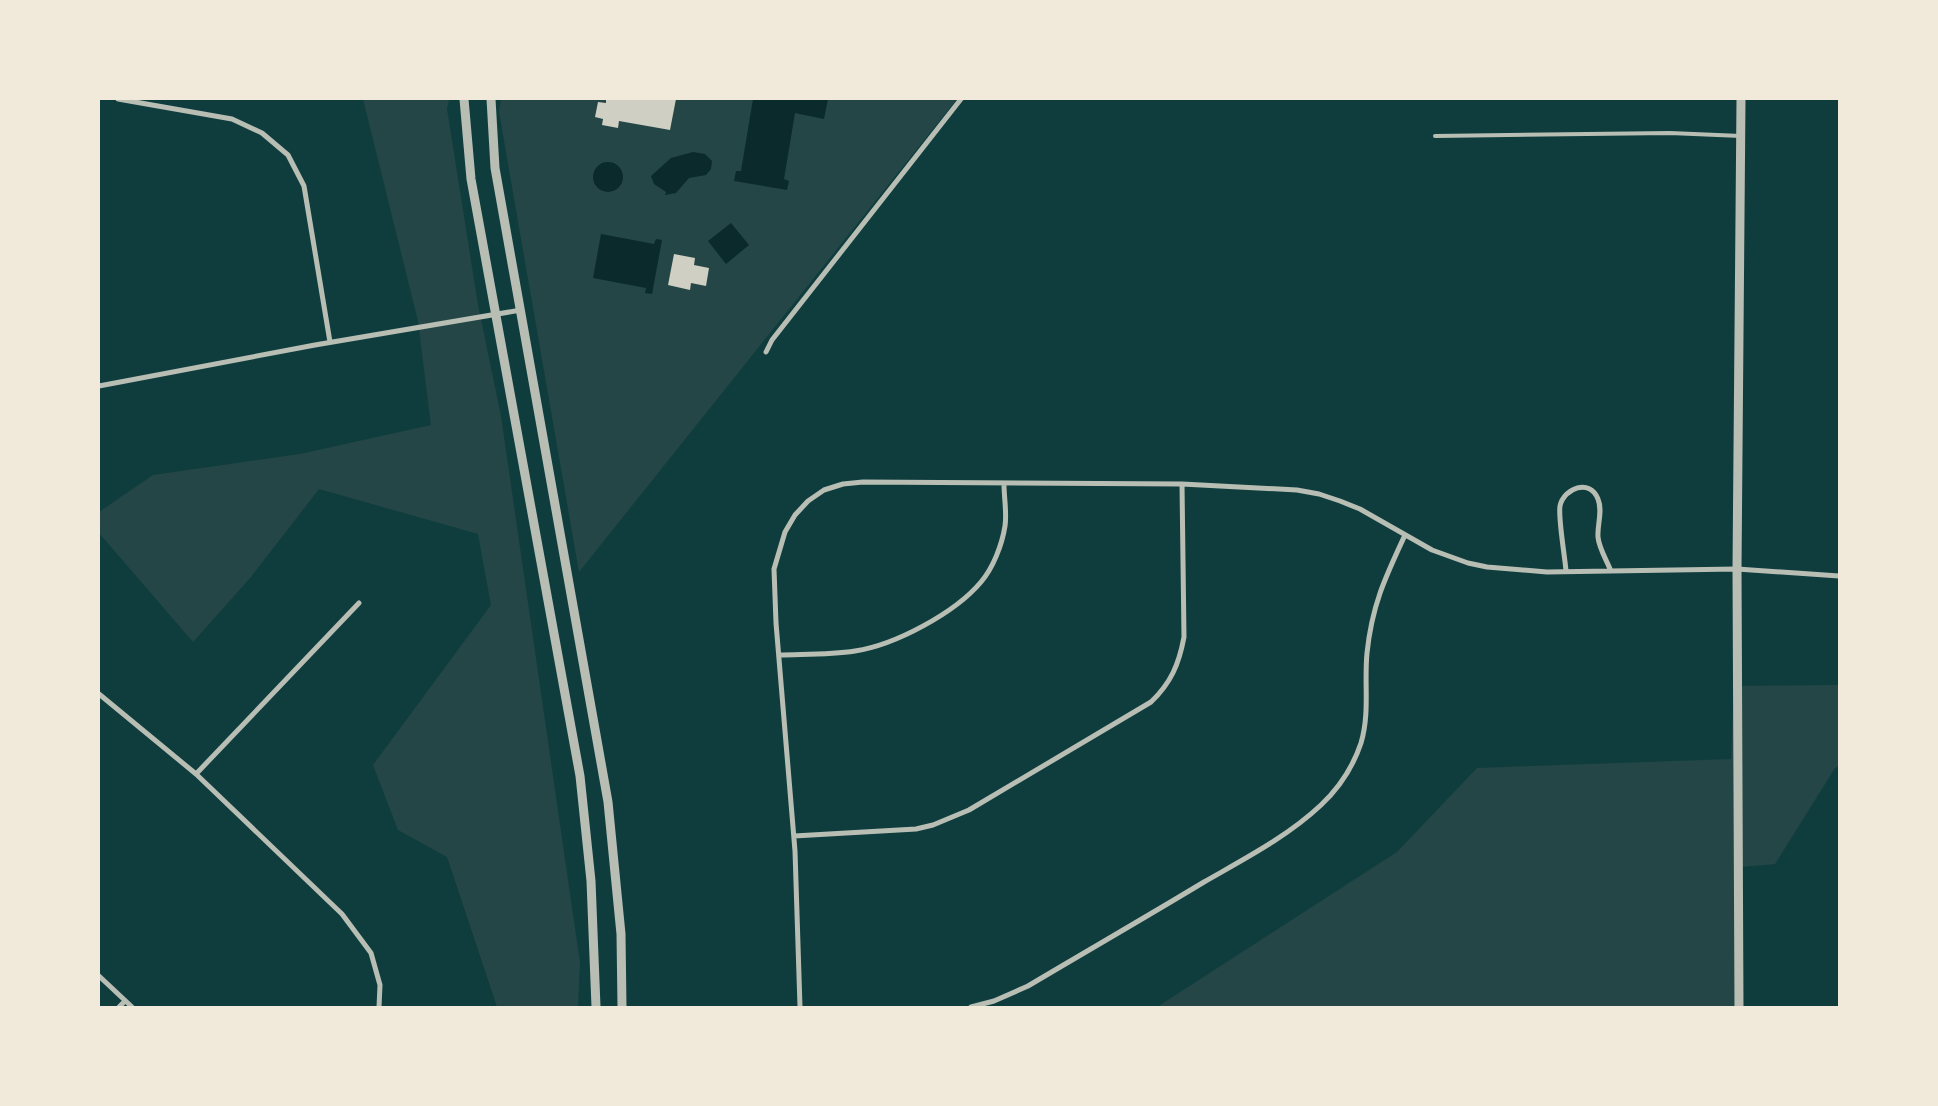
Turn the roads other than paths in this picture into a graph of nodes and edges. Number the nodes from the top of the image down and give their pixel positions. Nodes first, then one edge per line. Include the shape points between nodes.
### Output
1 (118, 99) edge
2 (464, 99) edge
3 (491, 99) edge
4 (961, 99) edge
5 (1741, 99) edge
6 (1435, 136) dead end
7 (1741, 136) junction
8 (521, 310) junction
9 (495, 314) junction
10 (330, 342) junction
11 (766, 352) dead end
12 (99, 386) edge
13 (1004, 484) junction
14 (1182, 484) junction
15 (1405, 535) junction
16 (1610, 569) junction
17 (1737, 569) junction
18 (1566, 571) junction
19 (1839, 576) edge
20 (359, 603) dead end
21 (778, 655) junction
22 (99, 694) edge
23 (196, 774) junction
24 (794, 836) junction
25 (99, 976) edge
26 (125, 1001) junction
27 (120, 1007) edge
28 (132, 1007) edge
29 (379, 1007) edge
30 (596, 1007) edge
31 (622, 1007) edge
32 (800, 1007) edge
33 (971, 1007) edge
34 (1739, 1007) edge

1 - 10 street via 232,119 262,133 288,155 304,186
2 - 9 street via 471,179
3 - 8 street via 495,168
4 - 11 street via 772,340
5 - 7 street
6 - 7 lane via 1670,133
7 - 17 street
8 - 9 street
8 - 31 street via 608,802 621,934
9 - 10 street
9 - 30 street via 580,776 591,881
10 - 12 street
13 - 14 street
13 - 21 street via 1005,525 999,549 982,582 965,599 943,614 882,644 856,651
13 - 21 street via 863,482 824,490 808,500 785,532 776,560 773,588
14 - 15 street via 1319,494 1360,510
14 - 24 street via 1184,637 1171,680 1156,697 1139,711 951,819 916,829
15 - 18 street via 1432,550 1468,563 1527,571
15 - 33 street via 1380,587 1372,619 1367,654 1366,724 1346,776 1334,792 1306,818 1244,859 1028,986
16 - 17 street
16 - 18 street
16 - 18 street via 1598,540 1599,501 1588,488 1579,487 1570,490 1560,508
17 - 19 street
17 - 34 street
20 - 23 street
21 - 24 street
22 - 23 street
23 - 29 street via 342,914 371,953 380,985
24 - 32 street
25 - 26 street
26 - 27 street
26 - 28 street

